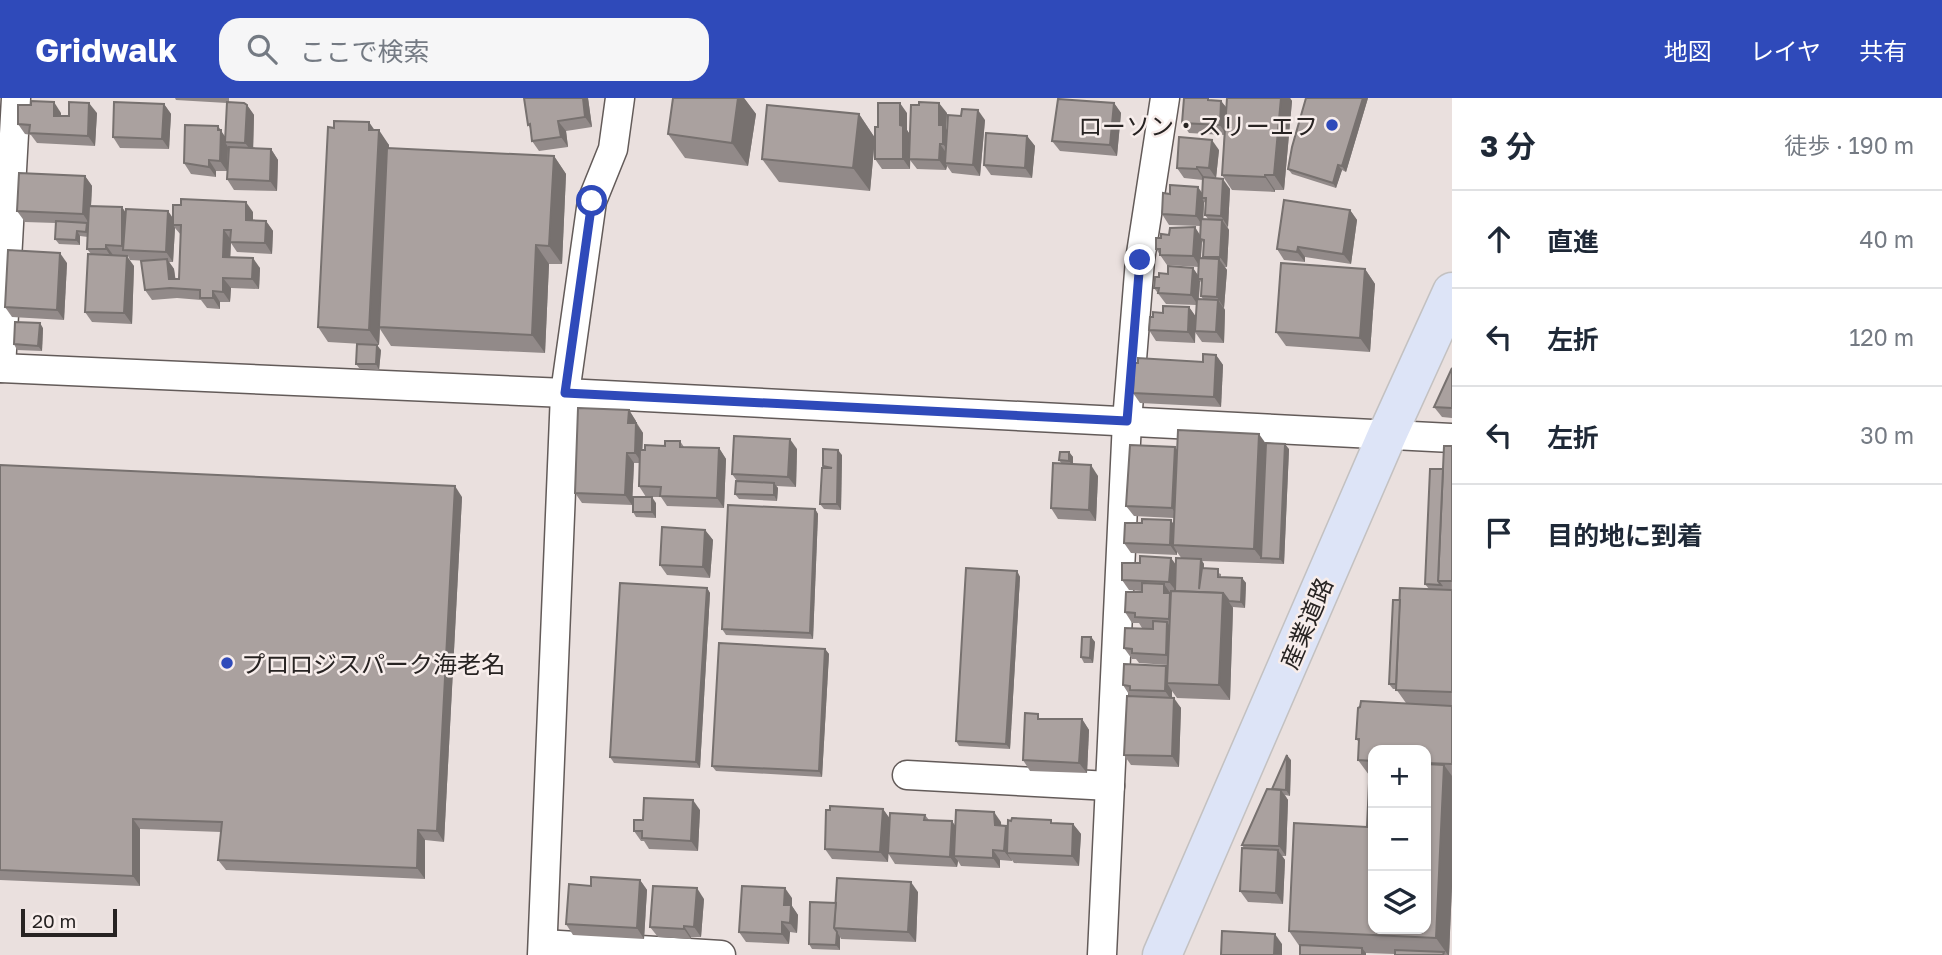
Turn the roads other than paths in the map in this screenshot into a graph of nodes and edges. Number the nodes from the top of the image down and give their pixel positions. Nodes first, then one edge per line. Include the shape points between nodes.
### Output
1 (16, 98) edge
2 (620, 98) edge
3 (1165, 98) edge
4 (1452, 292) edge
5 (1, 368) edge
6 (565, 393) junction
7 (1127, 421) junction
8 (1387, 435) junction
9 (1452, 438) edge
10 (907, 775) dead end
11 (1110, 786) junction
12 (542, 950) edge
13 (721, 955) edge
14 (1102, 955) edge
15 (1162, 955) edge

1 - 5 street
2 - 6 street via 613,149 592,201
3 - 7 street via 1140,260
4 - 8 main road, 産業道路
5 - 6 street
6 - 7 street
6 - 12 street
7 - 8 street
7 - 11 street
8 - 9 street
8 - 15 main road, 産業道路
10 - 11 street
11 - 14 street
12 - 13 street

